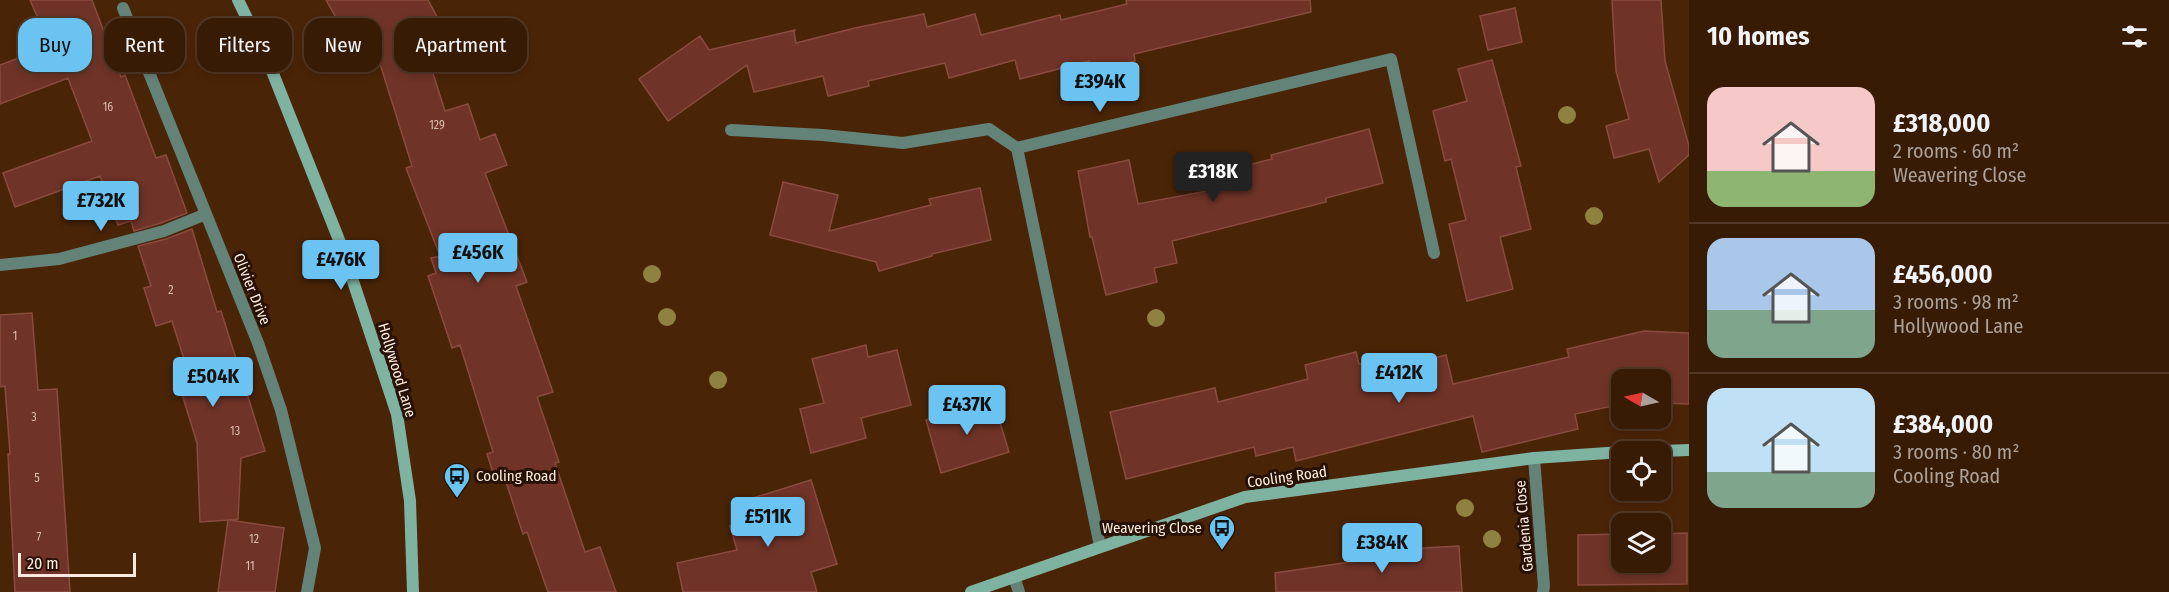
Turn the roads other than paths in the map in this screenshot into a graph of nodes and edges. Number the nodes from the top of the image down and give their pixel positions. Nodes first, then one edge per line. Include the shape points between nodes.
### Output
1 (238, 0) edge
2 (123, 8) dead end
3 (731, 130) dead end
4 (1017, 148) junction
5 (206, 214) junction
6 (1434, 253) dead end
7 (0, 265) edge
8 (1689, 450) edge
9 (1671, 451) edge
10 (1611, 453) edge
11 (1534, 458) junction
12 (1100, 546) junction
13 (1014, 577) junction
14 (307, 592) edge
15 (413, 592) edge
16 (970, 592) edge
17 (1019, 592) edge
18 (1543, 592) edge

1 - 15 main road, Hollywood Lane via 270,66 341,244 397,414 410,501
2 - 5 street, Olivier Drive
3 - 4 street via 903,144 989,129
4 - 6 street via 1391,59
4 - 12 street
5 - 7 street via 164,231 59,259
5 - 14 street, Olivier Drive via 281,410 315,548
8 - 9 main road
10 - 11 main road, Cooling Road
11 - 12 main road, Cooling Road via 1245,497
11 - 18 street, Gardenia Close
12 - 13 main road, Cooling Road
13 - 16 main road, Cooling Road
13 - 17 street

